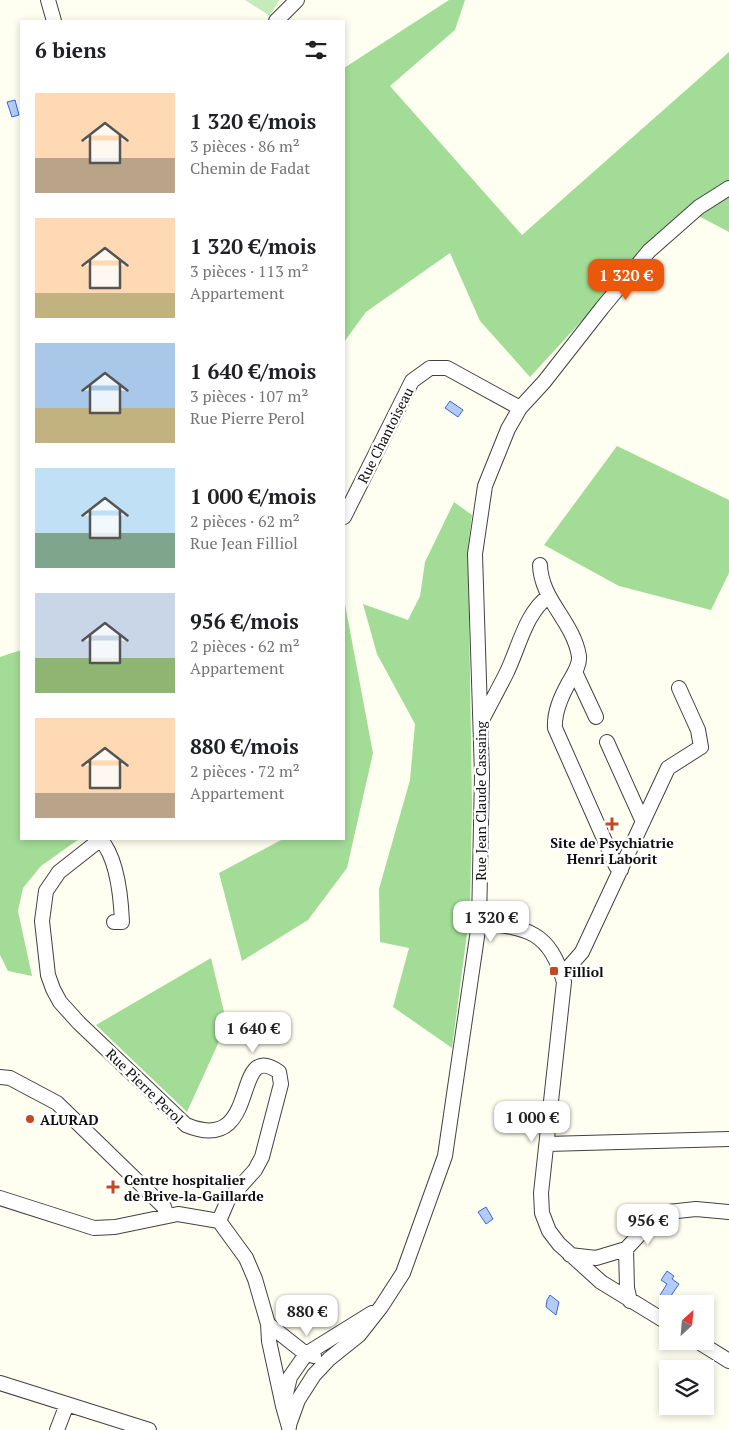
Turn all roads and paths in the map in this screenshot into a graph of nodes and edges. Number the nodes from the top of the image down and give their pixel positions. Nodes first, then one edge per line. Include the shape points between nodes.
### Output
1 (48, 0) edge
2 (297, 0) edge
3 (54, 20) edge
4 (277, 20) edge
5 (729, 188) edge
6 (520, 408) junction
7 (345, 515) edge
8 (540, 565) dead end
9 (549, 596) junction
10 (575, 672) junction
11 (679, 688) dead end
12 (596, 717) dead end
13 (480, 722) junction
14 (607, 742) dead end
15 (643, 822) junction
16 (99, 840) edge
17 (101, 840) edge
18 (621, 870) junction
19 (114, 922) dead end
20 (479, 923) junction
21 (562, 975) junction
22 (0, 1077) edge
23 (729, 1139) edge
24 (547, 1144) junction
25 (0, 1198) edge
26 (729, 1212) edge
27 (167, 1216) junction
28 (219, 1221) junction
29 (626, 1249) junction
30 (570, 1255) junction
31 (630, 1301) junction
32 (381, 1307) junction
33 (659, 1318) edge
34 (268, 1324) junction
35 (711, 1350) edge
36 (306, 1354) junction
37 (329, 1359) junction
38 (729, 1361) edge
39 (0, 1383) edge
40 (67, 1404) junction
41 (283, 1406) junction
42 (289, 1428) edge
43 (58, 1430) edge
44 (149, 1430) edge

1 - 3 street
2 - 4 street
5 - 6 street, Rue Jean Claude Cassaing via 698,207 649,251
6 - 7 street, Rue Chantoiseau via 447,368 430,368 412,381
6 - 13 street, Rue Jean Claude Cassaing via 485,486 474,554
8 - 9 street via 542,582
9 - 10 street via 568,624 573,638 579,658
9 - 13 street via 531,616 506,674
10 - 12 street
10 - 18 street via 558,704 555,728 616,866
11 - 15 street via 698,730 701,747 668,768
13 - 20 street, Rue Jean Claude Cassaing
14 - 15 street
15 - 18 street
16 - 28 street, Rue Pierre Perol via 59,872 46,891 42,921 46,960 48,975 60,1002 186,1125 198,1130 213,1132 231,1123 255,1069 263,1065 279,1072 281,1084 262,1157 255,1170 228,1200
17 - 19 street via 121,894 122,922
18 - 21 street via 582,952
20 - 21 street via 507,926 535,935 547,945
20 - 32 street, Rue Jean Claude Cassaing via 445,1156 403,1273
21 - 24 street via 563,1006
22 - 27 street via 10,1078 57,1103 164,1207
23 - 24 street
24 - 30 street via 542,1213 548,1231
25 - 27 street via 94,1228
26 - 29 street via 696,1209 668,1212 652,1221
27 - 28 street via 178,1214
28 - 34 street via 246,1258
29 - 30 street via 596,1258
29 - 31 street
30 - 31 street via 601,1282
31 - 33 street
32 - 36 street, Rue Jean Claude Cassaing
32 - 37 street, Rue Jean Claude Cassaing via 359,1335
34 - 36 street
34 - 41 street
35 - 38 street
36 - 37 street
36 - 41 street, Rue Jean Claude Cassaing via 290,1377
37 - 42 street, Rue Jean Claude Cassaing via 298,1400
39 - 40 street
40 - 43 street
40 - 44 street
41 - 42 street

